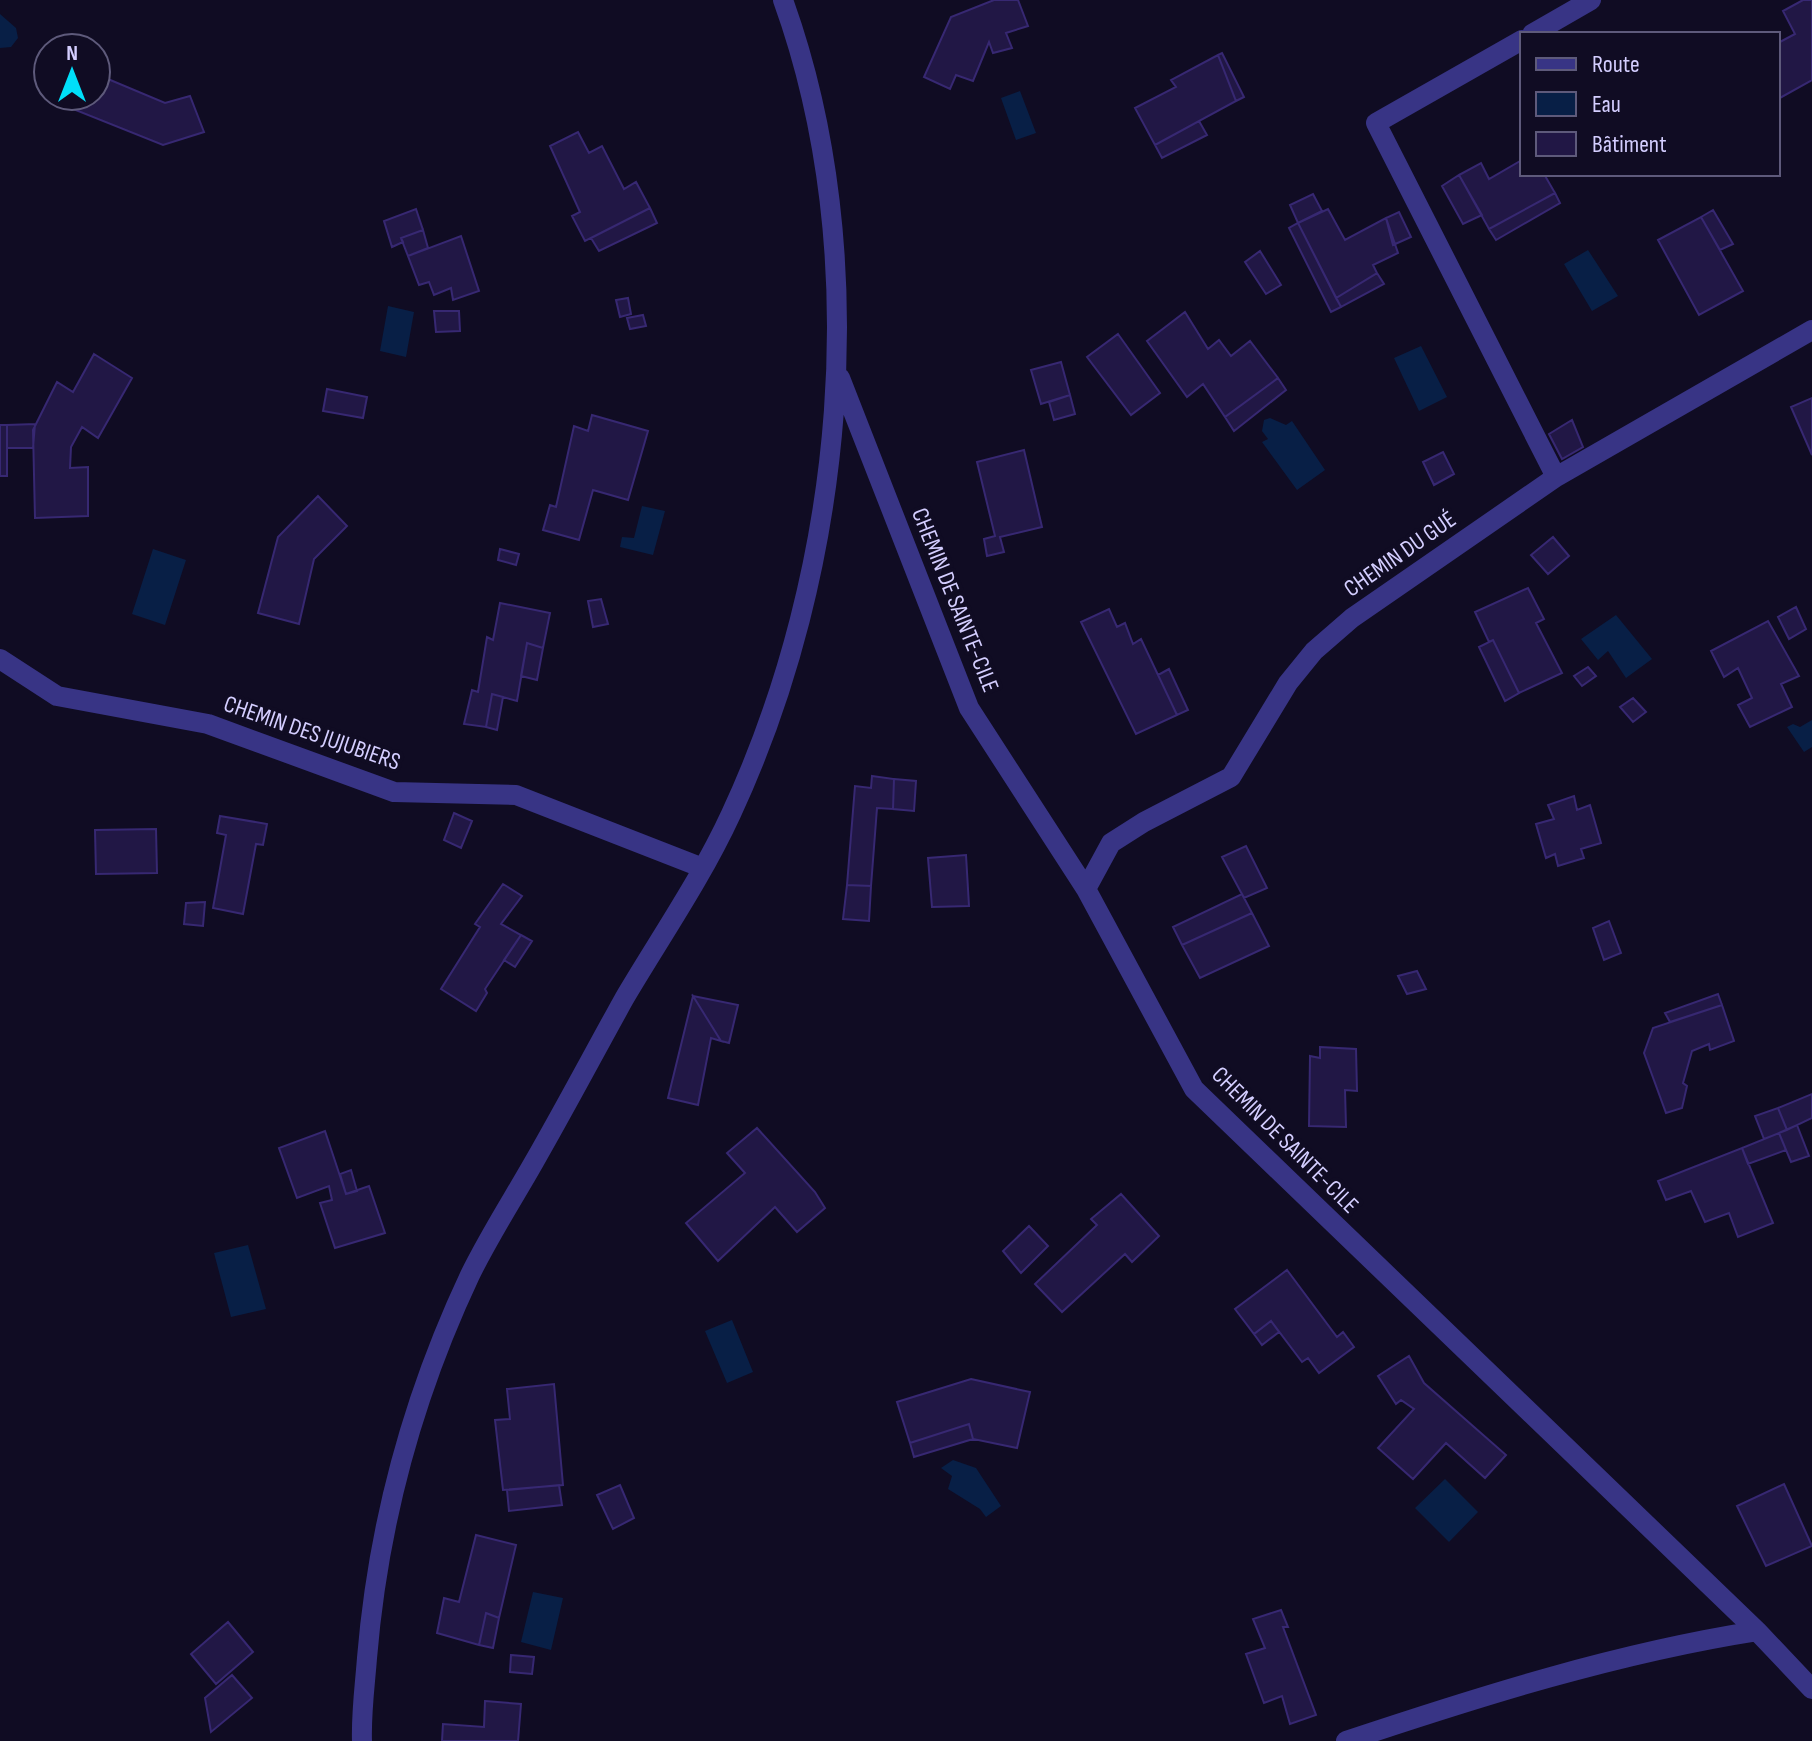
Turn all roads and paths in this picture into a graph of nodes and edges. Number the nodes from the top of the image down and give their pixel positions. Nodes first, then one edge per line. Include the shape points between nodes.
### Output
1 (783, 0) edge
2 (1591, 0) edge
3 (1535, 32) edge
4 (1520, 41) edge
5 (1812, 330) edge
6 (837, 370) junction
7 (1556, 477) junction
8 (0, 659) edge
9 (703, 868) junction
10 (1086, 889) junction
11 (1757, 1631) junction
12 (1812, 1689) edge
13 (362, 1741) edge
14 (1346, 1741) edge

1 - 6 street via 825,169
2 - 3 street
4 - 7 street via 1376,123
5 - 7 street, CHEMIN DU GUÉ
6 - 9 street via 832,442 786,668 743,786
6 - 10 street, CHEMIN DE SAINTE-CILE via 969,708
7 - 10 street, CHEMIN DU GUÉ via 1418,570 1314,651 1265,718 1231,777 1111,843
8 - 9 street, CHEMIN DES JUJUBIERS via 57,696 208,724 394,792 516,795
9 - 13 street via 471,1274 434,1366 382,1535
10 - 11 street, CHEMIN DE SAINTE-CILE via 1194,1089
11 - 12 street, CHEMIN DE SAINTE-CILE
11 - 14 street via 1692,1641 1492,1692

